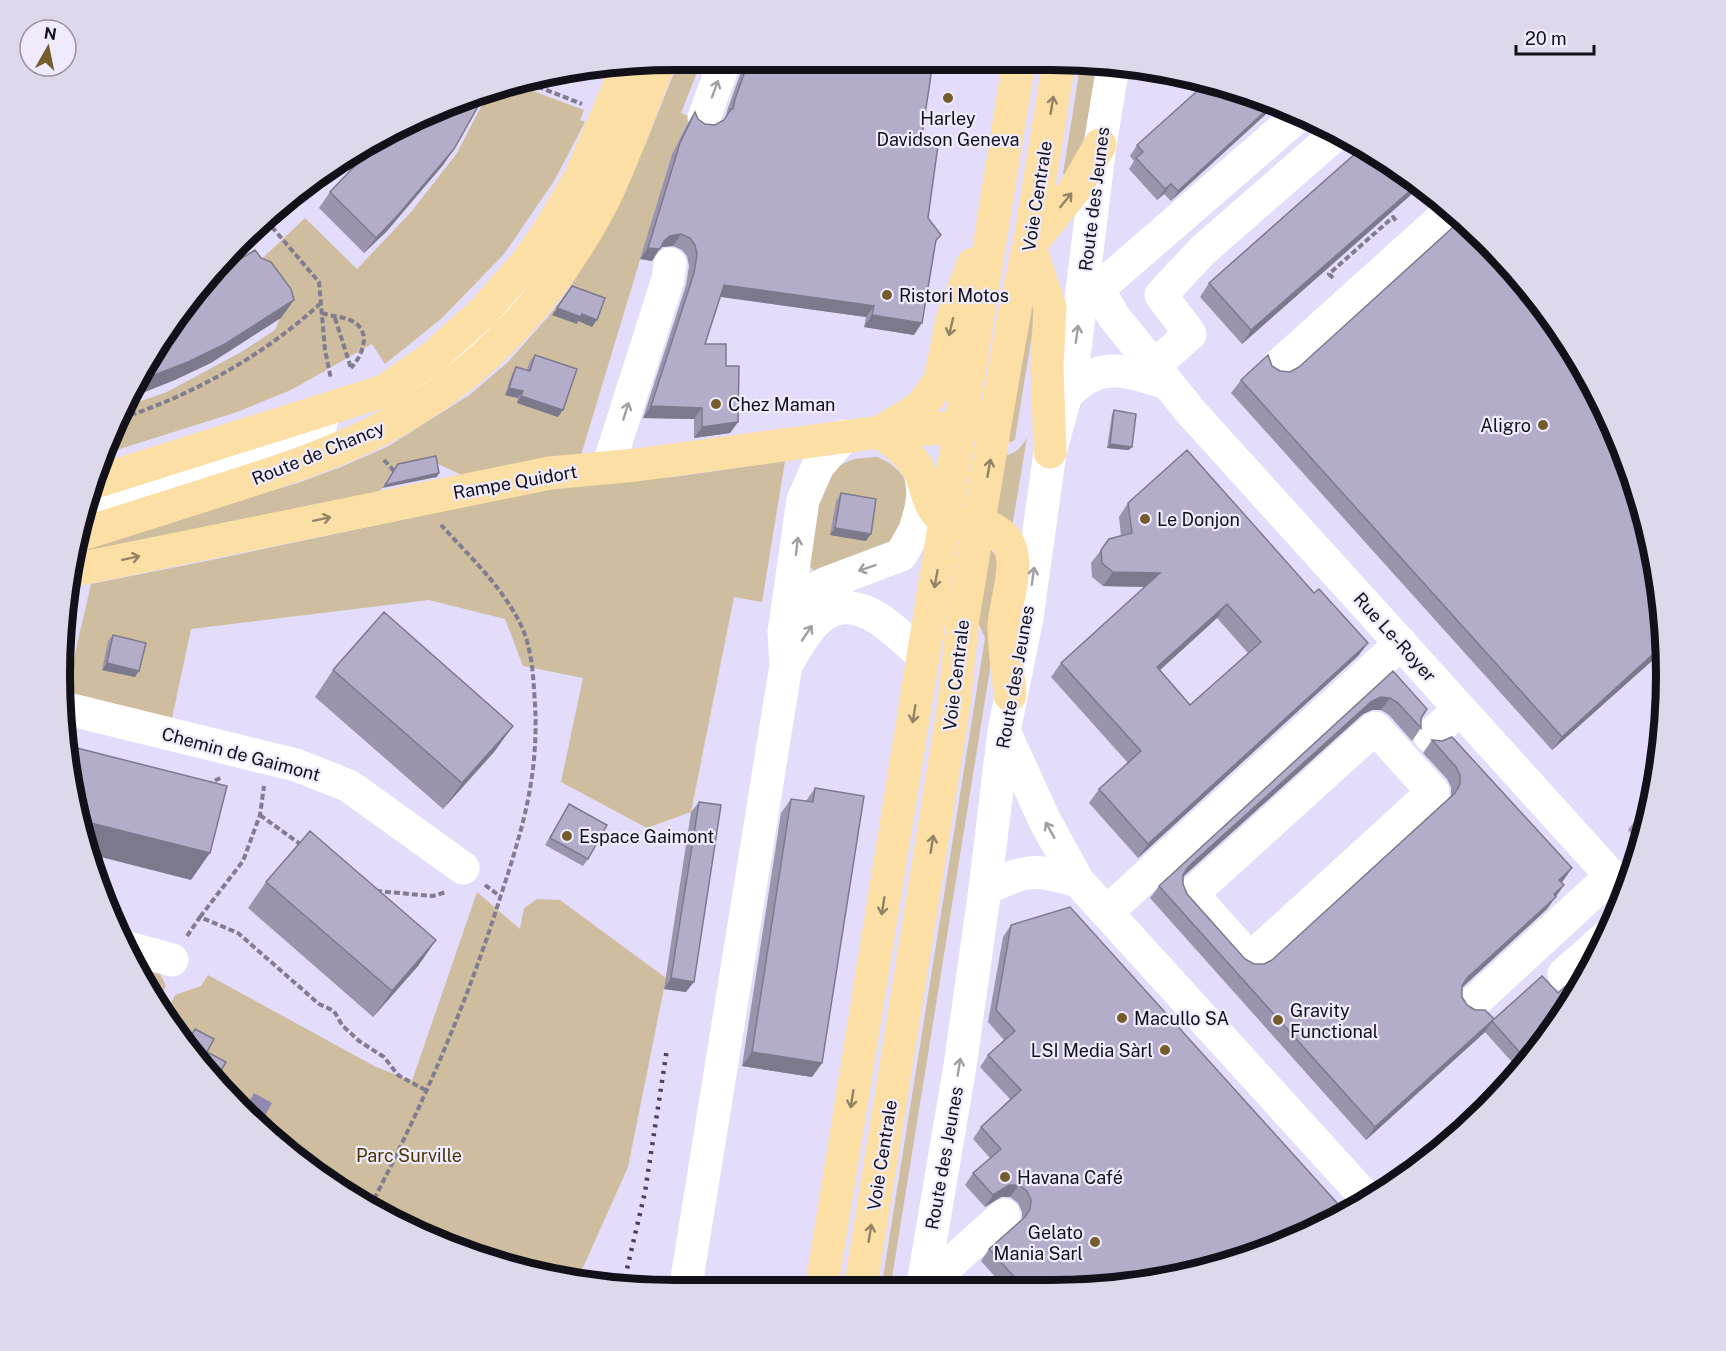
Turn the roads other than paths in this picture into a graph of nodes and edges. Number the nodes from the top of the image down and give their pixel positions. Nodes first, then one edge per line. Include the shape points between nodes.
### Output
1 (721, 70) edge
2 (1018, 70) edge
3 (1057, 70) edge
4 (655, 71) edge
5 (641, 72) edge
6 (625, 73) edge
7 (1112, 74) edge
8 (704, 118) dead end
9 (1292, 121) edge
10 (1330, 139) edge
11 (1100, 145) junction
12 (999, 193) junction
13 (1444, 217) edge
14 (1029, 246) junction
15 (670, 264) dead end
16 (1092, 279) junction
17 (1277, 367) edge
18 (1159, 375) junction
19 (384, 391) junction
20 (1066, 395) junction
21 (997, 412) junction
22 (961, 427) junction
23 (880, 432) junction
24 (844, 436) junction
25 (1050, 452) junction
26 (608, 467) junction
27 (921, 475) junction
28 (104, 479) edge
29 (97, 500) edge
30 (92, 516) edge
31 (946, 521) junction
32 (979, 525) junction
33 (88, 532) edge
34 (901, 555) junction
35 (80, 569) edge
36 (789, 604) junction
37 (1401, 644) junction
38 (923, 656) junction
39 (786, 665) junction
40 (1010, 695) junction
41 (1460, 709) junction
42 (72, 710) edge
43 (1375, 728) joint
44 (1004, 731) junction
45 (1430, 736) dead end
46 (459, 879) road end
47 (1078, 881) junction
48 (1618, 883) edge
49 (985, 889) junction
50 (1107, 912) junction
51 (137, 950) edge
52 (1587, 953) edge
53 (172, 960) road end
54 (1564, 974) dead end
55 (1471, 1005) edge
56 (1362, 1194) edge
57 (1004, 1215) dead end
58 (687, 1280) edge
59 (823, 1280) edge
60 (862, 1280) edge
61 (938, 1280) edge
62 (941, 1280) edge

8 -> 1 street
2 - 12 main road, Voie Centrale
14 -> 3 main road, Voie Centrale
4 - 33 main road, Route de Chancy via 603,201 577,245 537,303 474,366 430,400 354,442 282,471
5 - 30 street via 601,167 561,240 511,305 452,361 409,394 324,438 226,474
6 - 19 main road, Route de Chancy via 580,177 527,262 459,336
7 - 11 street, Route des Jeunes
9 - 16 street
10 - 18 street via 1202,251 1161,295 1190,334
14 -> 11 main road via 1075,189
11 - 16 street, Route des Jeunes
12 - 22 main road, Voie Centrale
12 -> 23 main road via 952,320 940,380 918,409
13 - 17 street
14 - 21 main road, Voie Centrale
14 - 25 main road via 1050,307
26 -> 15 street
16 - 18 street, Rue Le-Royer via 1114,317
20 -> 16 street, Route des Jeunes
18 - 20 street via 1113,370 1092,375
18 - 37 street, Rue Le-Royer
19 - 28 main road, Route de Chancy
19 - 29 street via 287,438
20 - 25 street, Route des Jeunes
21 - 22 main road, Rampe Quidort
32 -> 21 main road, Voie Centrale
22 - 23 main road, Rampe Quidort
22 - 31 main road, Voie Centrale
23 - 24 main road, Rampe Quidort
23 - 27 main road via 910,456
24 - 26 main road, Rampe Quidort
36 -> 24 street via 803,500 818,466
40 -> 25 street, Route des Jeunes via 1027,618
35 -> 26 main road, Rampe Quidort via 550,472
27 - 31 main road via 933,508
27 - 34 street via 921,509
31 - 32 main road
31 - 34 street via 926,532
31 -> 38 main road, Voie Centrale
32 - 40 main road via 1005,539 1013,562 1004,625
60 -> 32 main road, Voie Centrale
34 -> 36 street via 824,584
36 - 39 street via 784,632
37 - 41 street, Rue Le-Royer
37 - 50 street
39 -> 38 street via 816,621 828,612 844,608 871,613
38 -> 59 main road, Voie Centrale
39 - 58 street
40 - 44 street, Route des Jeunes
41 - 45 street
41 - 48 street, Rue Le-Royer
42 - 46 street, Chemin de Gaimont via 272,758 350,786
43 - 43 street via 1433,792 1250,959 1192,894
47 -> 44 street via 1045,821
44 - 49 street, Route des Jeunes
47 - 49 street via 1030,872
47 - 50 street
48 - 55 street
61 -> 49 street, Route des Jeunes via 931,1233
50 - 56 street
51 - 53 street
52 - 54 street
57 - 62 street

